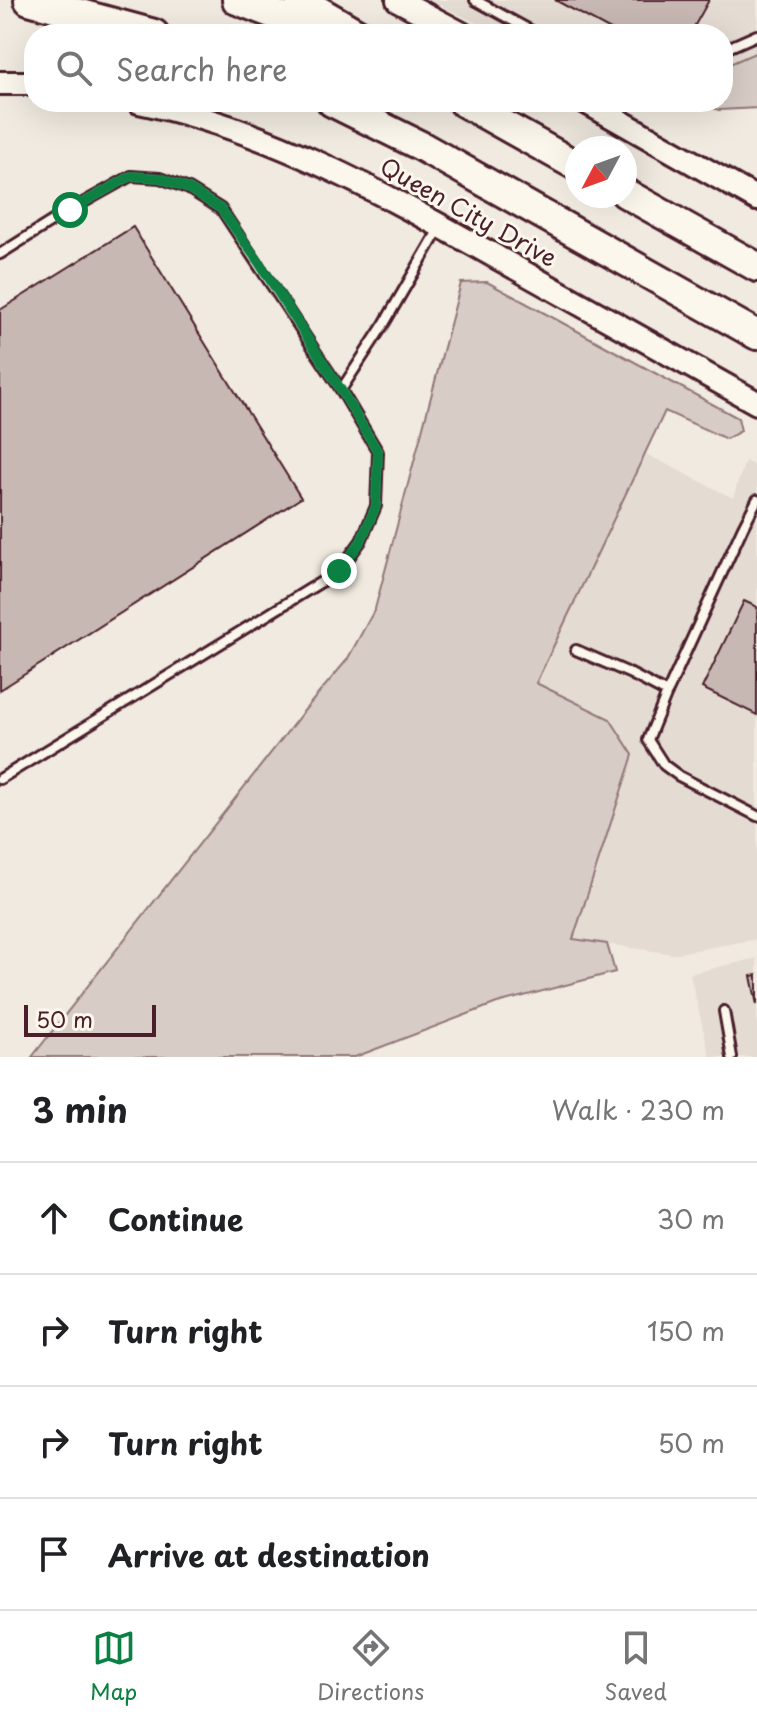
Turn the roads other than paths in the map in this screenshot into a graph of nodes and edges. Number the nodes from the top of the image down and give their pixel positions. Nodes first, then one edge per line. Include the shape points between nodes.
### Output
1 (29, 0) edge
2 (237, 0) edge
3 (300, 0) edge
4 (398, 0) edge
5 (475, 0) edge
6 (117, 24) edge
7 (299, 24) edge
8 (341, 24) edge
9 (443, 24) edge
10 (519, 24) edge
11 (757, 35) edge
12 (733, 46) edge
13 (0, 83) edge
14 (24, 83) edge
15 (186, 112) edge
16 (352, 112) edge
17 (481, 112) edge
18 (604, 112) edge
19 (565, 159) edge
20 (757, 199) edge
21 (637, 200) edge
22 (441, 226) junction
23 (0, 254) edge
24 (757, 267) edge
25 (757, 335) edge
26 (341, 390) junction
27 (757, 403) edge
28 (757, 500) edge
29 (576, 650) dead end
30 (667, 693) junction
31 (0, 779) edge
32 (757, 816) edge
33 (724, 1011) dead end
34 (732, 1057) edge

1 - 6 highway
2 - 7 highway
3 - 8 highway
4 - 9 street
5 - 10 lane
11 - 12 lane
13 - 14 street
15 - 22 street, Queen City Drive via 289,149
16 - 25 highway
17 - 19 highway
18 - 20 street
21 - 24 highway
22 - 26 lane
22 - 27 street, Queen City Drive
23 - 26 lane via 131,176 160,178 189,189 221,209
26 - 31 lane via 378,452 376,506 361,541 339,571
28 - 30 lane
29 - 30 lane
30 - 32 lane via 648,740 664,765
33 - 34 lane

